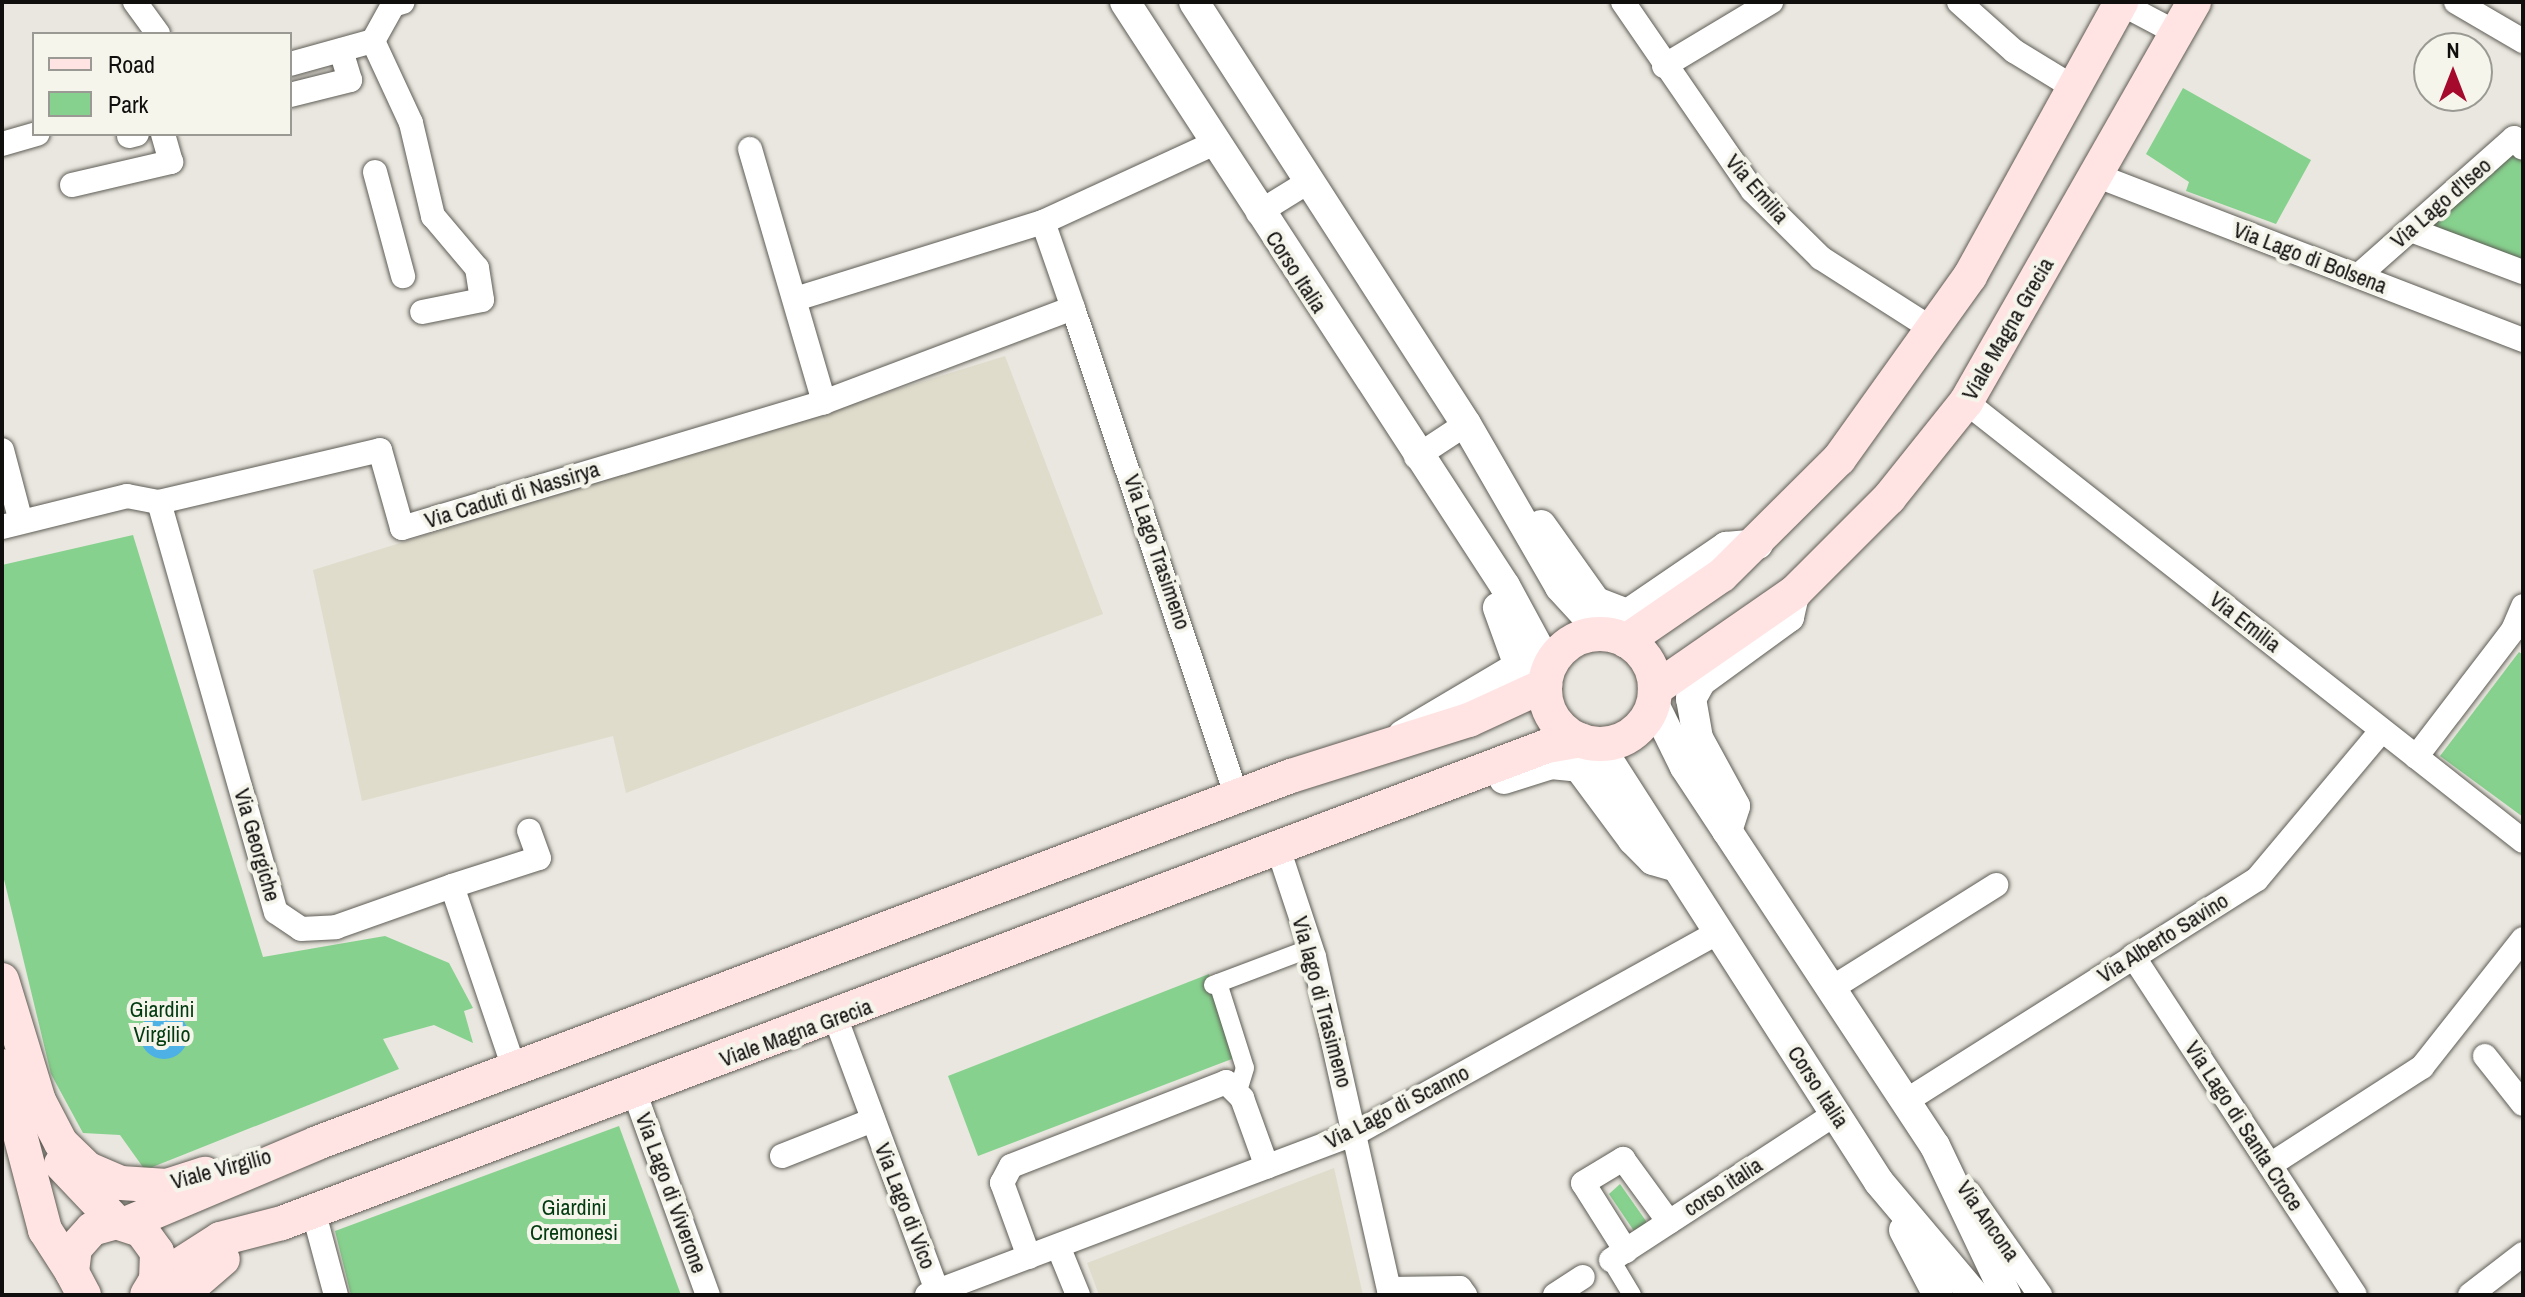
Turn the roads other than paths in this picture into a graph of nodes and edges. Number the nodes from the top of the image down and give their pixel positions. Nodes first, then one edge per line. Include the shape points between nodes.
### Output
1 (135, 2) edge
2 (1125, 2) edge
3 (1194, 2) edge
4 (1623, 2) edge
5 (1771, 2) edge
6 (1959, 2) edge
7 (2121, 2) edge
8 (2194, 2) edge
9 (2456, 2) edge
10 (396, 3) edge
11 (157, 32) edge
12 (2177, 33) junction
13 (373, 41) junction
14 (2523, 41) edge
15 (341, 50) junction
16 (292, 63) edge
17 (1664, 66) junction
18 (2073, 87) junction
19 (292, 94) edge
20 (32, 136) edge
21 (164, 136) edge
22 (1215, 143) junction
23 (2, 144) edge
24 (2523, 148) edge
25 (750, 149) dead end
26 (375, 172) dead end
27 (2098, 176) junction
28 (1308, 182) junction
29 (72, 185) dead end
30 (430, 201) junction
31 (1258, 213) junction
32 (387, 215) junction
33 (1043, 222) junction
34 (2411, 230) junction
35 (2523, 272) edge
36 (403, 276) dead end
37 (2358, 276) junction
38 (799, 298) junction
39 (1073, 308) junction
40 (422, 312) dead end
41 (1935, 331) junction
42 (2523, 340) edge
43 (824, 402) junction
44 (1966, 402) junction
45 (1466, 424) junction
46 (2, 450) edge
47 (1416, 457) junction
48 (159, 502) junction
49 (11, 524) edge
50 (1795, 592) junction
51 (2523, 606) edge
52 (1619, 629) junction
53 (2518, 634) edge
54 (1537, 673) junction
55 (1654, 695) junction
56 (2382, 730) junction
57 (1586, 750) junction
58 (2416, 757) junction
59 (1237, 797) junction
60 (529, 831) dead end
61 (1727, 831) junction
62 (2523, 841) edge
63 (1279, 851) junction
64 (1996, 885) dead end
65 (452, 886) junction
66 (1719, 932) junction
67 (2523, 939) edge
68 (1311, 948) junction
69 (2133, 956) junction
70 (2, 980) edge
71 (1832, 988) junction
72 (836, 1019) junction
73 (9, 1051) edge
74 (2485, 1056) dead end
75 (514, 1068) junction
76 (634, 1091) junction
77 (1237, 1094) junction
78 (1906, 1101) junction
79 (2523, 1104) edge
80 (1835, 1114) junction
81 (873, 1120) junction
82 (1356, 1133) junction
83 (317, 1143) junction
84 (1935, 1146) junction
85 (782, 1156) dead end
86 (2270, 1165) junction
87 (1267, 1167) junction
88 (1879, 1182) junction
89 (313, 1210) junction
90 (122, 1222) junction
91 (1669, 1222) junction
92 (1058, 1246) junction
93 (2523, 1254) edge
94 (1619, 1256) junction
95 (1029, 1257) junction
96 (1583, 1277) dead end
97 (78, 1288) edge
98 (161, 1290) edge
99 (1390, 1292) edge
100 (932, 1293) edge
101 (336, 1295) edge
102 (708, 1295) edge
103 (1078, 1295) edge
104 (1465, 1295) edge
105 (1555, 1295) edge
106 (1632, 1295) edge
107 (1938, 1295) edge
108 (1974, 1295) edge
109 (2006, 1295) edge
110 (2040, 1295) edge
111 (2355, 1295) edge
112 (2470, 1295) edge

1 - 11 street
2 - 22 street, Corso Italia
3 - 28 street
4 - 17 street, Via Emilia
5 - 17 street
6 - 18 street via 2014,51
7 - 12 street
7 - 18 main road
8 - 12 main road, Viale Magna Grecia
9 - 14 street
10 - 13 street
12 - 27 main road, Viale Magna Grecia
13 - 15 street
13 - 30 street via 411,123
15 - 16 street
15 - 19 street via 350,80
17 - 41 street, Via Emilia via 1753,191 1821,258
18 - 41 main road
20 - 23 street
21 - 29 street via 171,162
22 - 31 street, Corso Italia
22 - 33 street
24 - 34 street, Via Lago d'Iseo via 2514,138
25 - 38 street
26 - 32 street
27 - 37 street, Via Lago di Bolsena
27 - 44 main road, Viale Magna Grecia
28 - 31 street
28 - 45 street
30 - 32 street
30 - 40 street via 433,216 477,268 482,300
31 - 47 street, Corso Italia
32 - 36 street
33 - 38 street
33 - 39 street
34 - 35 street
34 - 37 street, Via Lago d'Iseo
37 - 42 street, Via Lago di Bolsena
38 - 43 street
39 - 43 street, Via Caduti di Nassirya
39 - 59 street, Via Lago Trasimeno
41 - 52 main road via 1839,459 1758,544 1667,619
43 - 48 street, Via Caduti di Nassirya via 402,528 380,450
44 - 50 main road, Viale Magna Grecia via 1889,498
44 - 56 street, Via Emilia
45 - 47 street
45 - 52 street via 1569,600
46 - 49 street
47 - 54 street, Corso Italia via 1469,541 1511,594
48 - 49 street via 127,496
48 - 65 street, Via Georgiche via 276,912 301,929 336,927
50 - 55 main road, Viale Magna Grecia
50 - 61 street, Viale Magna Grecia via 1789,617 1701,681 1691,699 1698,738 1735,806
51 - 53 street
52 - 54 main road via 1570,642
52 - 55 main road via 1651,670
53 - 58 street
54 - 57 main road via 1548,707
54 - 59 main road via 1462,722 1403,735
55 - 57 main road via 1633,732
55 - 61 street
56 - 58 street, Via Emilia
56 - 69 street, Via Alberto Savino via 2257,879
57 - 63 main road, Viale Magna Grecia via 1440,789
57 - 66 street, Corso Italia via 1677,867
58 - 62 street, Via Emilia
59 - 75 main road
60 - 65 street, Via Georgiche via 539,858
61 - 71 street
63 - 68 street, Via lago di Trasimeno
63 - 72 main road, Viale Magna Grecia
64 - 71 street
65 - 75 street
66 - 80 street, Corso Italia
66 - 82 street, Via Lago di Scanno
67 - 86 street via 2422,1067
68 - 77 street via 1215,984 1245,1068
68 - 82 street, Via lago di Trasimeno
69 - 78 street, Via Alberto Savino
69 - 86 street, Via Lago di Santa Croce
70 - 73 main road, Viale Virgilio
71 - 78 street
72 - 76 main road, Viale Magna Grecia
72 - 81 street, Via Lago di Vico
73 - 83 main road, Viale Virgilio via 61,1143 88,1169 121,1183 167,1186
73 - 90 main road, Viale Virgilio via 50,1151
73 - 97 main road, Viale Virgilio via 45,1230
74 - 79 street
75 - 83 main road
76 - 89 main road, Viale Magna Grecia
76 - 102 street, Via Lago di Viverone
77 - 87 street
77 - 95 street via 1226,1082 1011,1166 1002,1183
78 - 84 street
80 - 88 street, Corso Italia
80 - 91 street, corso italia
81 - 85 street, Via Lago di Vico
81 - 100 street, Via Lago di Vico
82 - 87 street, Via Lago di Scanno
82 - 99 street, Via lago di Trasimeno
83 - 90 main road
84 - 109 street
84 - 110 street, Via Ancona
86 - 111 street, Via Lago di Santa Croce
87 - 92 street, Via Lago di Scanno
88 - 107 street
88 - 108 street, Corso Italia
89 - 98 main road, Viale Magna Grecia
89 - 101 street
90 - 97 main road via 82,1237
90 - 98 main road, Viale Virgilio via 157,1252
91 - 94 street, corso italia
91 - 94 street via 1623,1159 1583,1183
92 - 95 street, Via Lago di Scanno
92 - 103 street
93 - 112 street
94 - 106 street
95 - 100 street, Via Lago di Scanno
96 - 105 street
99 - 104 street via 1460,1288

